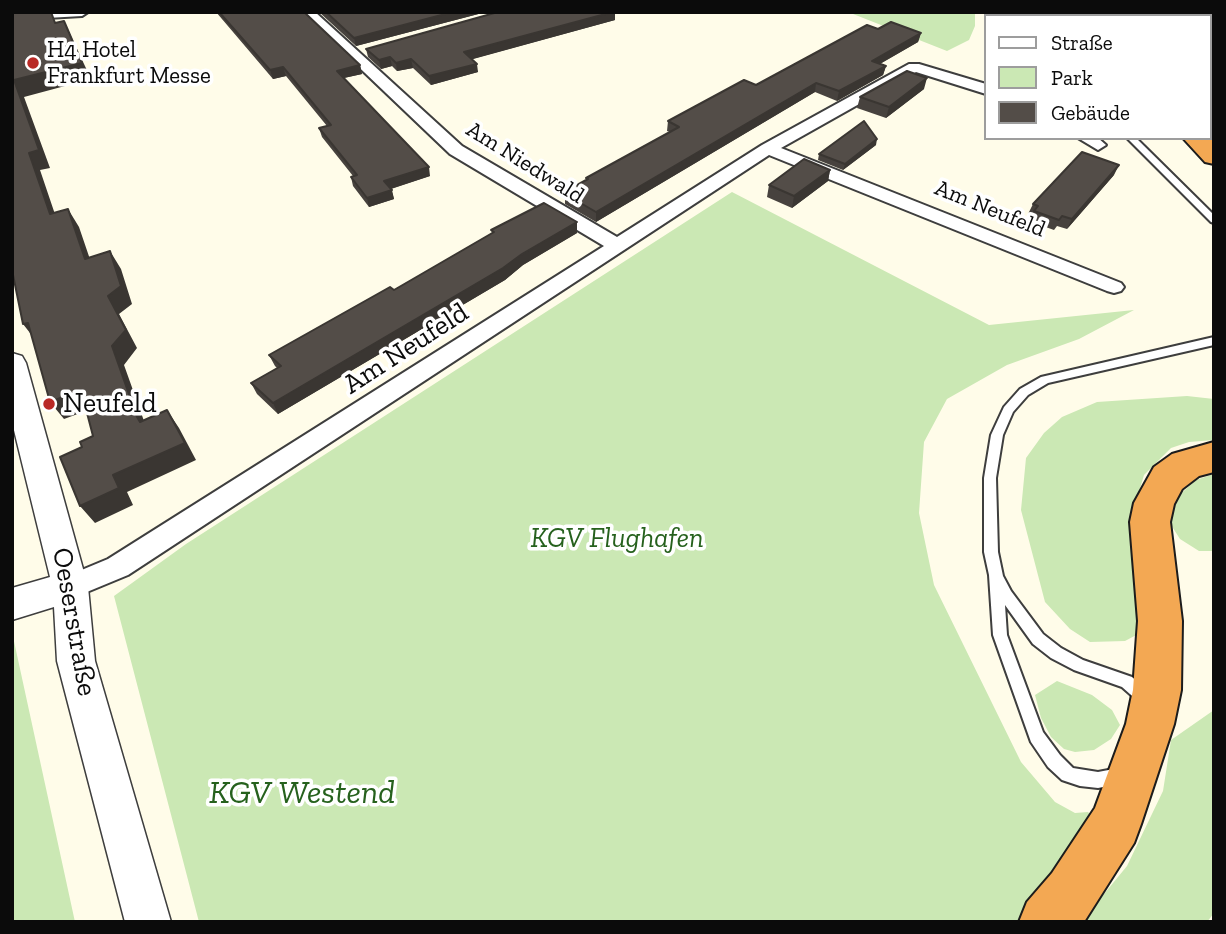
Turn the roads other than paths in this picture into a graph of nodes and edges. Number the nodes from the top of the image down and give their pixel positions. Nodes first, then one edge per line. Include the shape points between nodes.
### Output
1 (82, 12) edge
2 (307, 12) edge
3 (12, 16) edge
4 (984, 88) edge
5 (1133, 140) edge
6 (1198, 140) edge
7 (768, 149) junction
8 (1214, 156) edge
9 (1214, 220) edge
10 (618, 246) junction
11 (1114, 287) dead end
12 (1214, 341) edge
13 (12, 363) edge
14 (1214, 457) edge
15 (996, 575) junction
16 (70, 587) junction
17 (12, 604) edge
18 (1150, 724) junction
19 (1133, 772) junction
20 (148, 922) edge
21 (1047, 922) edge

1 - 3 street
2 - 10 street, Am Niedwald via 361,52 456,150
4 - 7 street, Am Neufeld via 914,67
5 - 9 lane
6 - 8 highway
7 - 10 street, Am Neufeld
7 - 11 street, Am Neufeld
10 - 16 street, Am Neufeld via 118,567
12 - 15 lane via 1045,380 1024,392 1008,410 997,435 990,478 991,552
13 - 16 street, Oeserstraße
14 - 18 highway via 1186,465 1168,478 1154,503 1150,522 1160,621 1157,690
15 - 18 lane via 1038,639 1068,659 1127,682 1142,694
15 - 19 lane via 1000,635 1037,737 1048,753 1068,774 1080,778 1110,779
16 - 17 street
16 - 20 street, Oeserstraße via 76,661
18 - 19 highway
19 - 21 highway via 1115,824 1072,893

